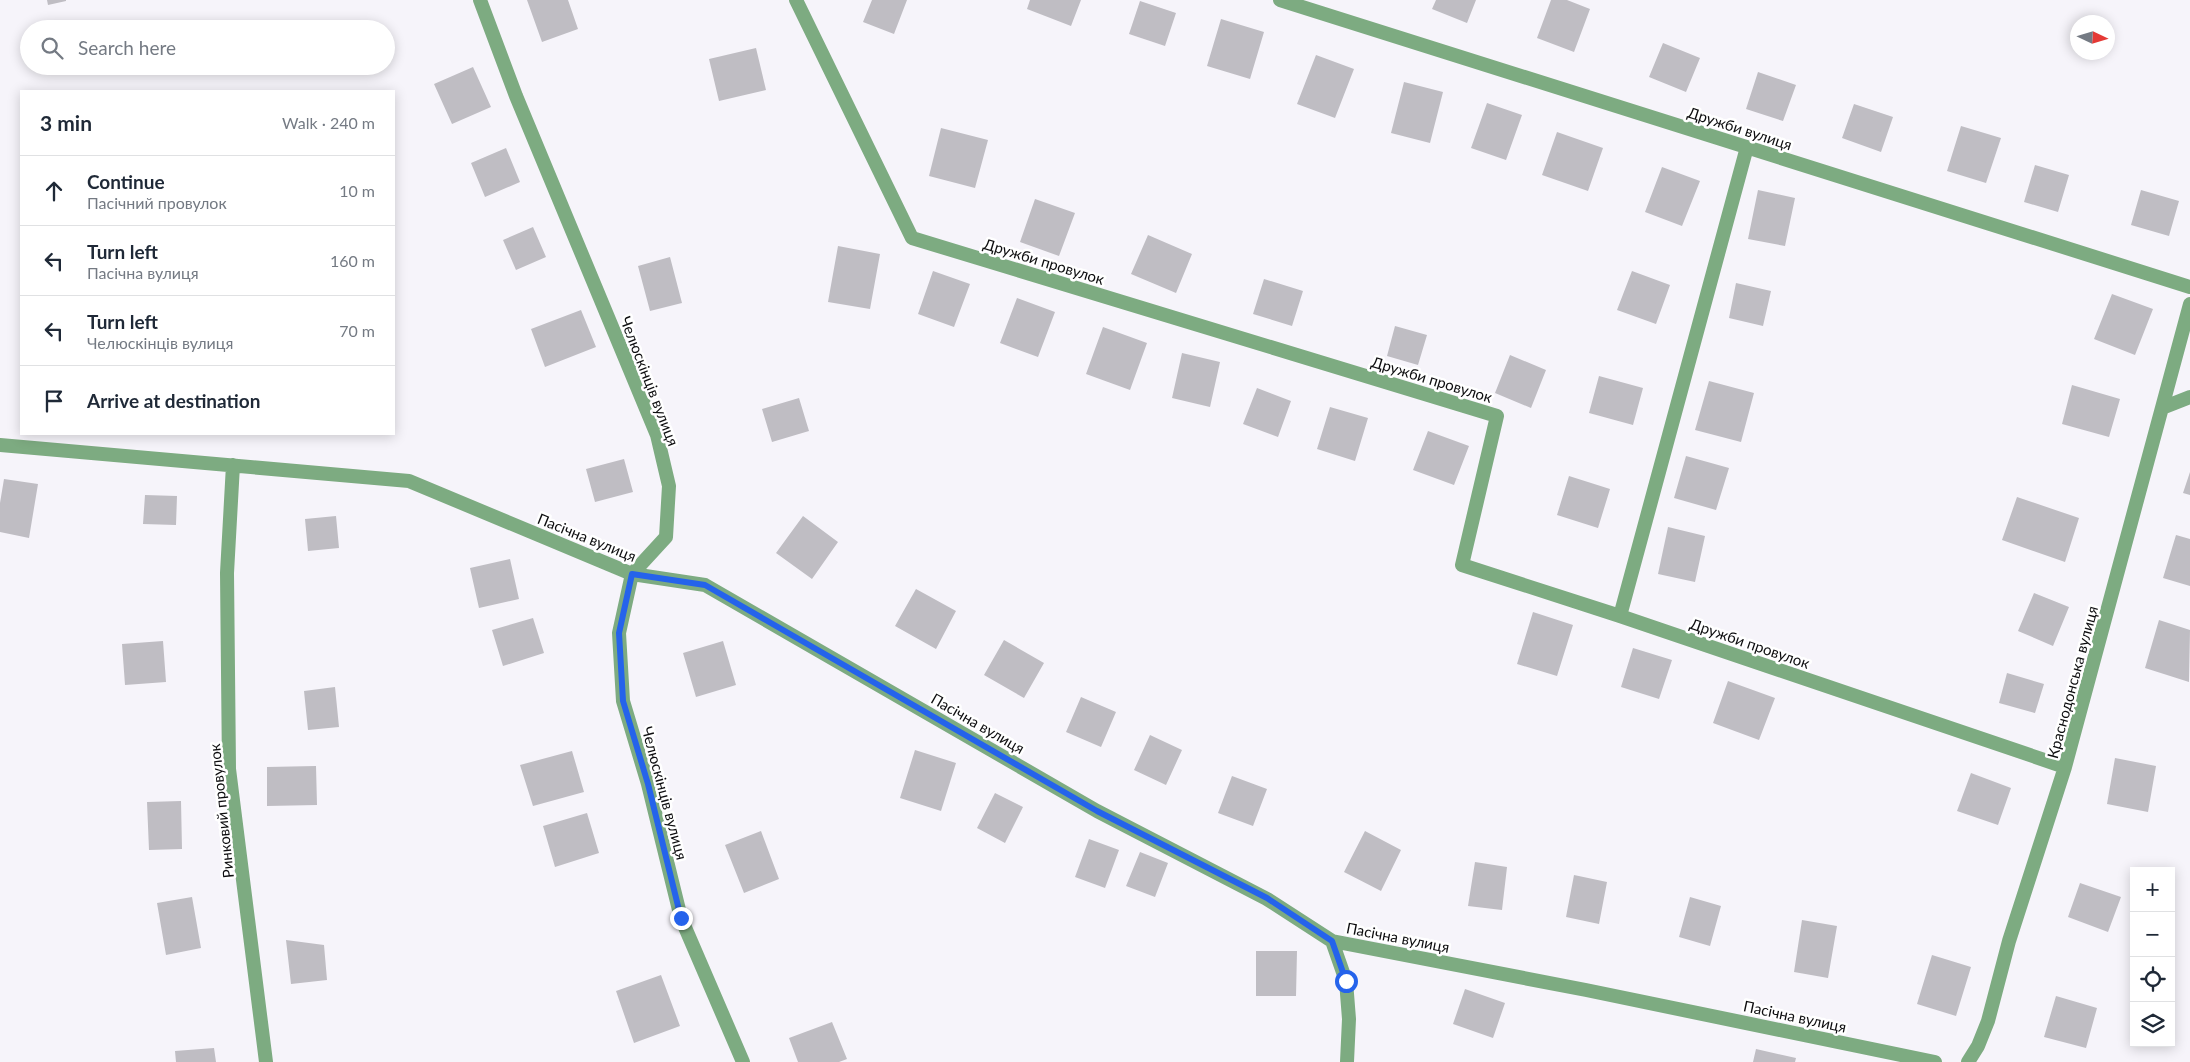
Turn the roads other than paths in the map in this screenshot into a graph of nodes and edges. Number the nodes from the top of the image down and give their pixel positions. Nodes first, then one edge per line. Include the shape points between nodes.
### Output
1 (480, 0) edge
2 (796, 0) edge
3 (1280, 0) edge
4 (1747, 148) junction
5 (2190, 287) edge
6 (2190, 304) edge
7 (2190, 397) edge
8 (2162, 408) junction
9 (0, 445) edge
10 (233, 465) junction
11 (632, 574) junction
12 (1620, 616) junction
13 (2065, 767) junction
14 (1332, 941) junction
15 (266, 1062) edge
16 (742, 1062) edge
17 (1347, 1062) edge
18 (1936, 1062) edge
19 (1968, 1062) edge

1 - 11 street, Челюскінців вулиця via 516,96 657,434 669,486 666,537
2 - 12 street, Дружби провулок via 912,238 1497,416 1462,565
3 - 4 street, Дружби вулиця
4 - 5 street, Дружби вулиця
4 - 12 street
6 - 8 street, Краснодонська вулиця
7 - 8 street
8 - 13 street, Краснодонська вулиця
9 - 10 street, Пасічна вулиця
10 - 11 street, Пасічна вулиця via 410,481
10 - 15 street, Ринковий провулок via 228,572 230,769
11 - 14 street, Пасічна вулиця via 705,585 1097,811 1267,898
11 - 16 street, Челюскінців вулиця via 619,633 623,701 648,784 681,918
12 - 13 street, Дружби провулок
13 - 19 street, Краснодонська вулиця via 1988,1021
14 - 17 street via 1346,981 1349,1019
14 - 18 street, Пасічна вулиця

